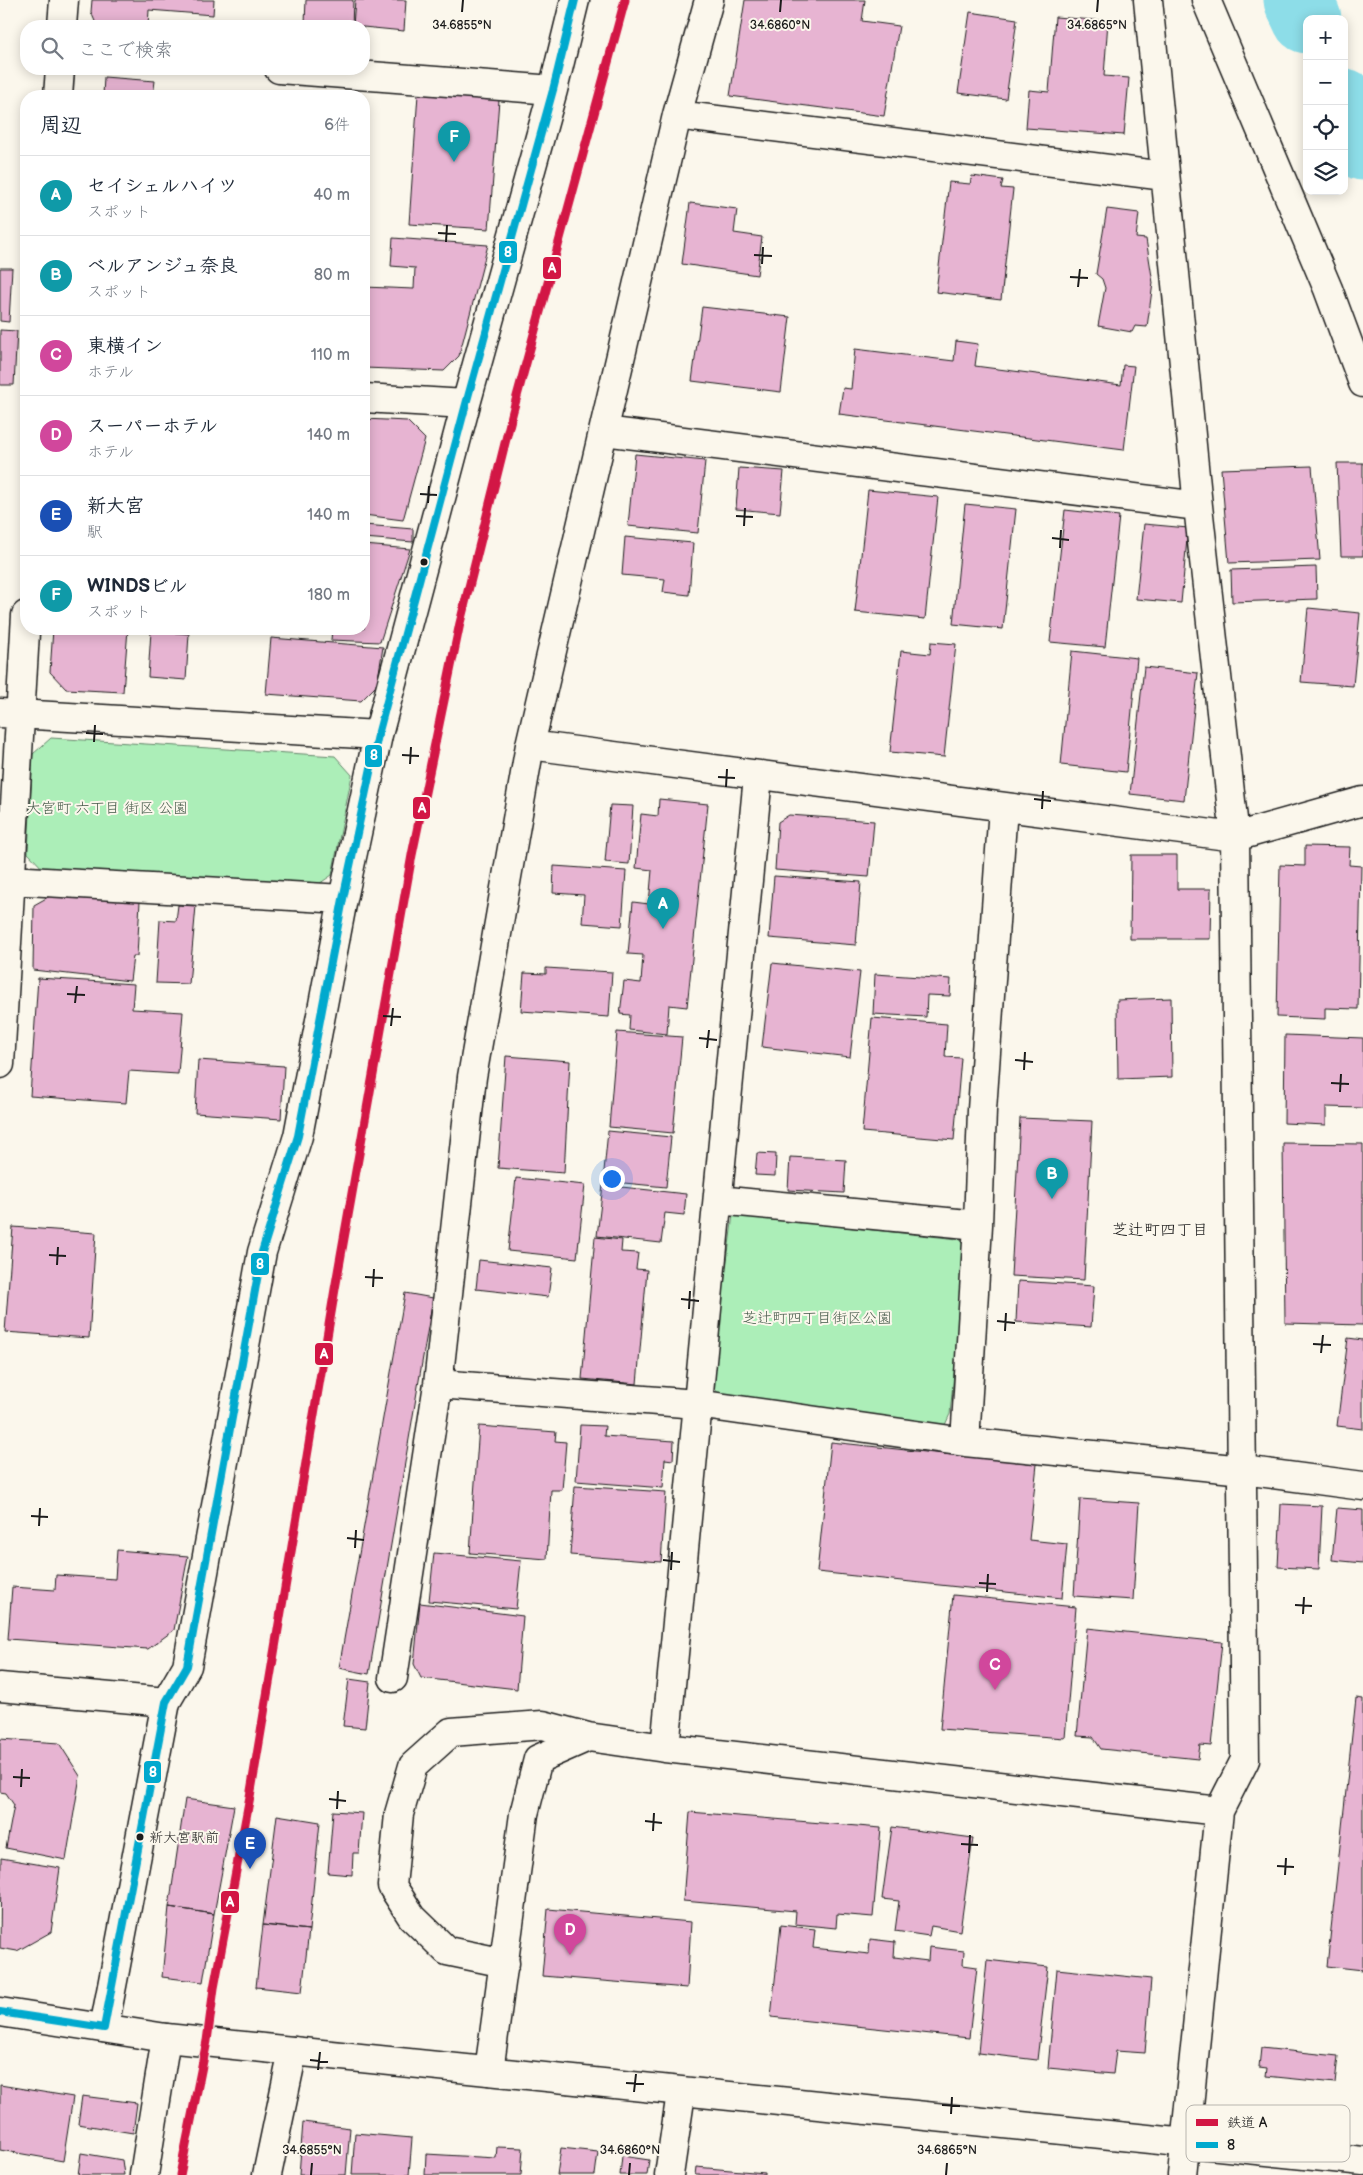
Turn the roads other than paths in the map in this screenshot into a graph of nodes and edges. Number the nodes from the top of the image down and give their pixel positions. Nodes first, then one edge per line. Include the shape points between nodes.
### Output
1 (64, 0) edge
2 (576, 0) edge
3 (709, 0) edge
4 (1148, 0) edge
5 (1206, 0) edge
6 (62, 20) edge
7 (60, 75) edge
8 (357, 75) edge
9 (58, 90) edge
10 (553, 90) junction
11 (677, 115) junction
12 (1165, 176) junction
13 (1363, 383) edge
14 (370, 398) edge
15 (466, 404) junction
16 (604, 431) junction
17 (1198, 506) junction
18 (23, 635) edge
19 (10, 713) edge
20 (378, 735) junction
21 (530, 745) junction
22 (758, 776) junction
23 (1363, 802) edge
24 (1002, 807) junction
25 (1236, 836) junction
26 (10, 880) junction
27 (342, 899) junction
28 (0, 1064) edge
29 (718, 1200) junction
30 (978, 1225) junction
31 (438, 1384) junction
32 (696, 1404) junction
33 (965, 1442) junction
34 (1243, 1470) junction
35 (1363, 1486) edge
36 (394, 1678) dead end
37 (0, 1688) edge
38 (166, 1702) junction
39 (588, 1737) junction
40 (665, 1748) junction
41 (1219, 1811) junction
42 (505, 1963) junction
43 (0, 2012) edge
44 (104, 2028) junction
45 (166, 2038) junction
46 (293, 2051) junction
47 (489, 2071) junction
48 (681, 2093) junction
49 (1189, 2105) edge
50 (1186, 2133) edge
51 (1185, 2143) junction
52 (1350, 2160) edge
53 (1363, 2161) edge
54 (144, 2175) edge
55 (267, 2175) edge
56 (669, 2175) edge
57 (1182, 2175) edge

1 - 6 street
2 - 10 street
3 - 11 street
4 - 12 street
5 - 13 street via 1328,289
7 - 9 street
8 - 10 street
10 - 15 street
11 - 12 street
11 - 16 street
12 - 17 street
14 - 15 street
15 - 20 street
16 - 17 street
16 - 21 street
17 - 25 street
18 - 19 street
19 - 20 street
19 - 26 street
20 - 27 street
21 - 22 street
21 - 31 street via 472,1077
22 - 24 street
22 - 29 street
23 - 25 street
24 - 25 street
24 - 30 street via 982,1110
25 - 34 street
26 - 27 street
26 - 28 street
27 - 38 street via 298,1136 262,1252 187,1666
29 - 30 street
29 - 32 street
30 - 33 street
31 - 32 street
31 - 36 street
32 - 33 street
32 - 40 street
33 - 34 street
34 - 35 street
34 - 41 street via 1244,1760
37 - 38 street
38 - 44 street
39 - 40 street
39 - 42 street via 538,1759 524,1814
39 - 42 street via 543,1725 451,1732 413,1766 399,1814 392,1886 412,1918 447,1952
40 - 41 street
41 - 49 street
42 - 47 street
43 - 44 street
44 - 45 street
45 - 46 street
45 - 54 street
46 - 47 street
46 - 55 street
47 - 48 street
48 - 51 street
48 - 56 street
50 - 51 street
51 - 57 street
52 - 53 street

